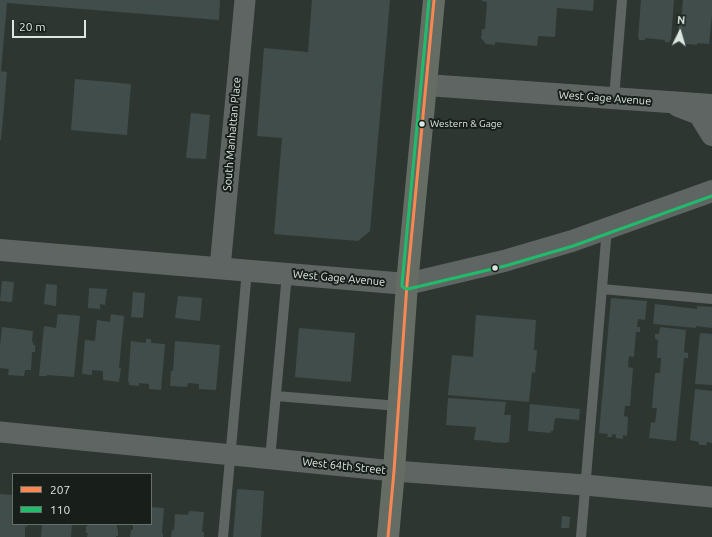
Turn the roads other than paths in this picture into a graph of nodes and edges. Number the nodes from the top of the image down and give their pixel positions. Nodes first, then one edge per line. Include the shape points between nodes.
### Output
1 (245, 0) edge
2 (434, 0) edge
3 (622, 0) edge
4 (426, 85) junction
5 (614, 98) junction
6 (669, 102) junction
7 (712, 105) edge
8 (712, 135) edge
9 (712, 191) edge
10 (607, 228) junction
11 (0, 250) edge
12 (220, 268) junction
13 (247, 270) junction
14 (287, 274) junction
15 (407, 284) junction
16 (602, 289) junction
17 (712, 298) edge
18 (276, 396) junction
19 (399, 406) junction
20 (0, 432) edge
21 (231, 455) junction
22 (270, 459) junction
23 (394, 472) junction
24 (585, 485) junction
25 (712, 497) edge
26 (223, 537) edge
27 (388, 537) edge
28 (581, 537) edge

1 - 12 street, South Manhattan Place
2 - 4 main road
3 - 5 lane
4 - 5 main road, West Gage Avenue
4 - 15 main road
5 - 6 main road, West Gage Avenue
6 - 7 main road, West Gage Avenue
6 - 8 main road via 699,114
9 - 10 main road, West Gage Avenue
10 - 15 main road, West Gage Avenue via 504,261
10 - 16 lane
11 - 12 main road, West Gage Avenue
12 - 13 main road, West Gage Avenue
13 - 14 main road, West Gage Avenue
13 - 21 lane
14 - 15 main road, West Gage Avenue
14 - 18 lane
15 - 19 main road
16 - 17 lane
16 - 24 lane
18 - 19 lane
18 - 22 lane
19 - 23 main road
20 - 21 street, West 64th Street
21 - 22 street, West 64th Street
21 - 26 lane
22 - 23 street, West 64th Street
23 - 24 street, West 64th Street
23 - 27 main road
24 - 25 street, West 64th Street
24 - 28 lane

